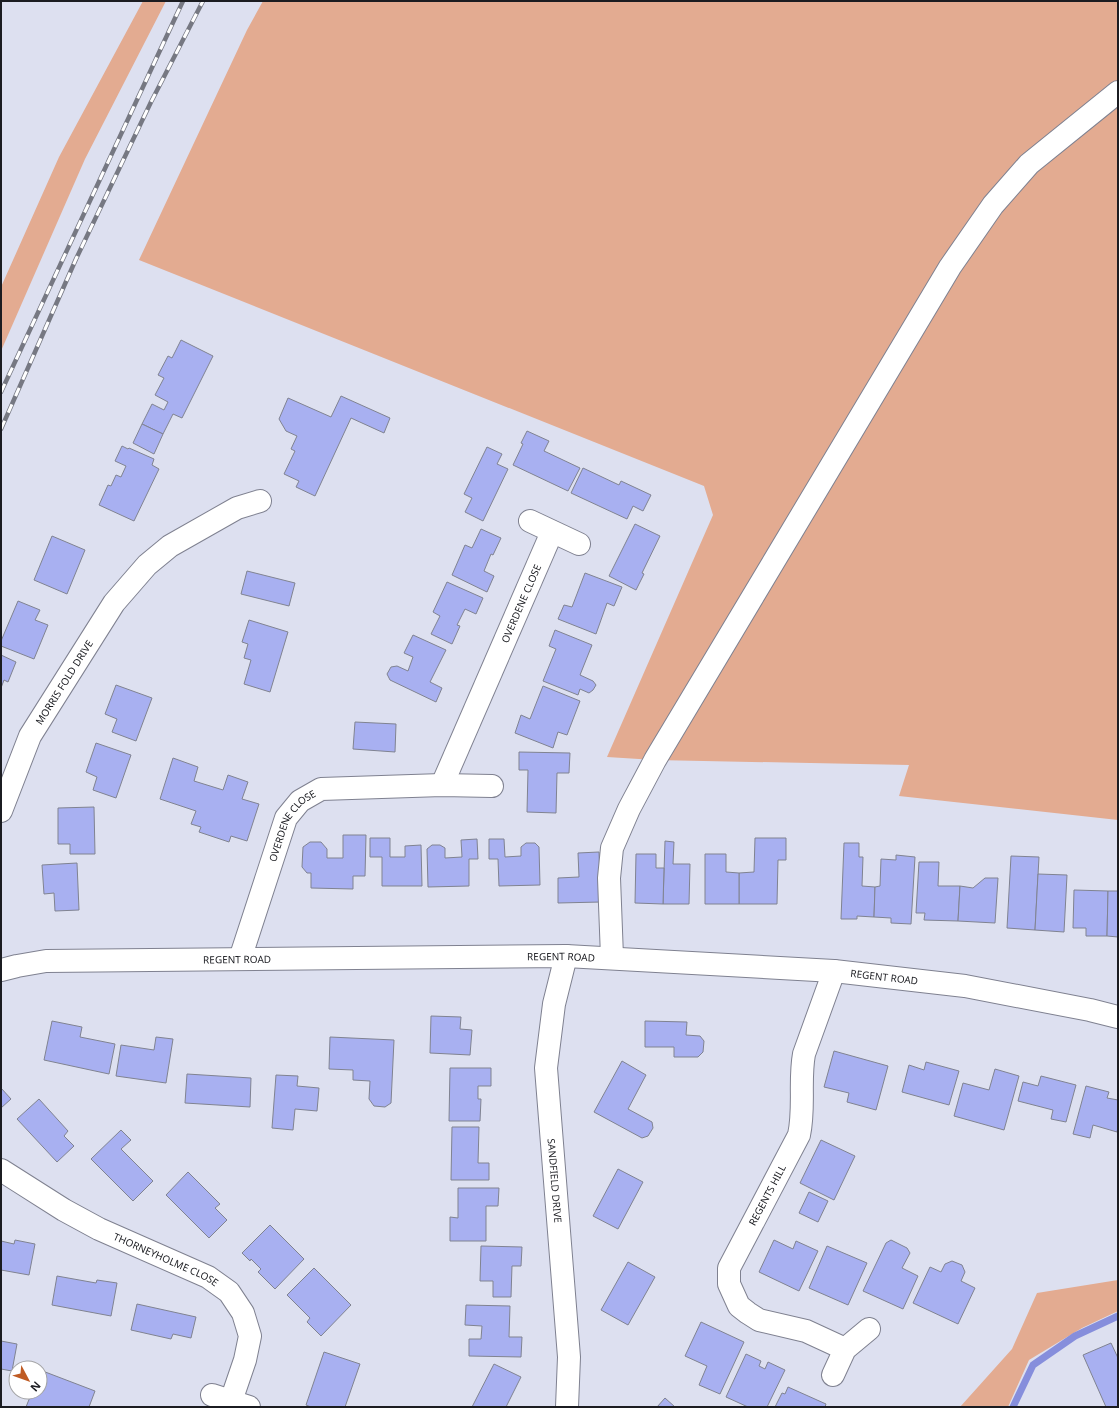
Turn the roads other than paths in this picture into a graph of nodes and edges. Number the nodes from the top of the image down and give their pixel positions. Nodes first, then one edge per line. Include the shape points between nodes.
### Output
1 (1118, 92) edge
2 (260, 500) dead end
3 (530, 521) dead end
4 (552, 532) junction
5 (579, 544) dead end
6 (442, 785) junction
7 (492, 786) dead end
8 (1, 811) edge
9 (566, 956) junction
10 (612, 957) junction
11 (240, 959) junction
12 (1, 970) edge
13 (834, 970) junction
14 (1118, 1017) edge
15 (1, 1170) edge
16 (869, 1329) dead end
17 (845, 1350) junction
18 (833, 1376) dead end
19 (231, 1401) edge
20 (567, 1407) edge

1 - 10 street via 1029,164 993,205 950,266 655,760 612,848 609,878
2 - 8 street, MORRIS FOLD DRIVE via 237,508 170,546 147,565 114,603 30,736
3 - 4 street
4 - 5 street
4 - 6 street, OVERDENE CLOSE
6 - 7 street, OVERDENE CLOSE
6 - 11 street, OVERDENE CLOSE via 322,789 300,801 286,818
9 - 10 street, REGENT ROAD
9 - 11 street, REGENT ROAD
9 - 20 street, SANDFIELD DRIVE via 554,1004 546,1068 569,1357
10 - 13 street, REGENT ROAD
11 - 12 street, REGENT ROAD via 46,961
13 - 14 street, REGENT ROAD via 965,986
13 - 17 street, REGENTS HILL via 804,1054 802,1121 799,1136 729,1268 729,1284 739,1306 760,1320 806,1331
15 - 19 street, THORNEYHOLME CLOSE via 98,1229 208,1277 229,1292 243,1313 250,1336
16 - 17 street
17 - 18 street

